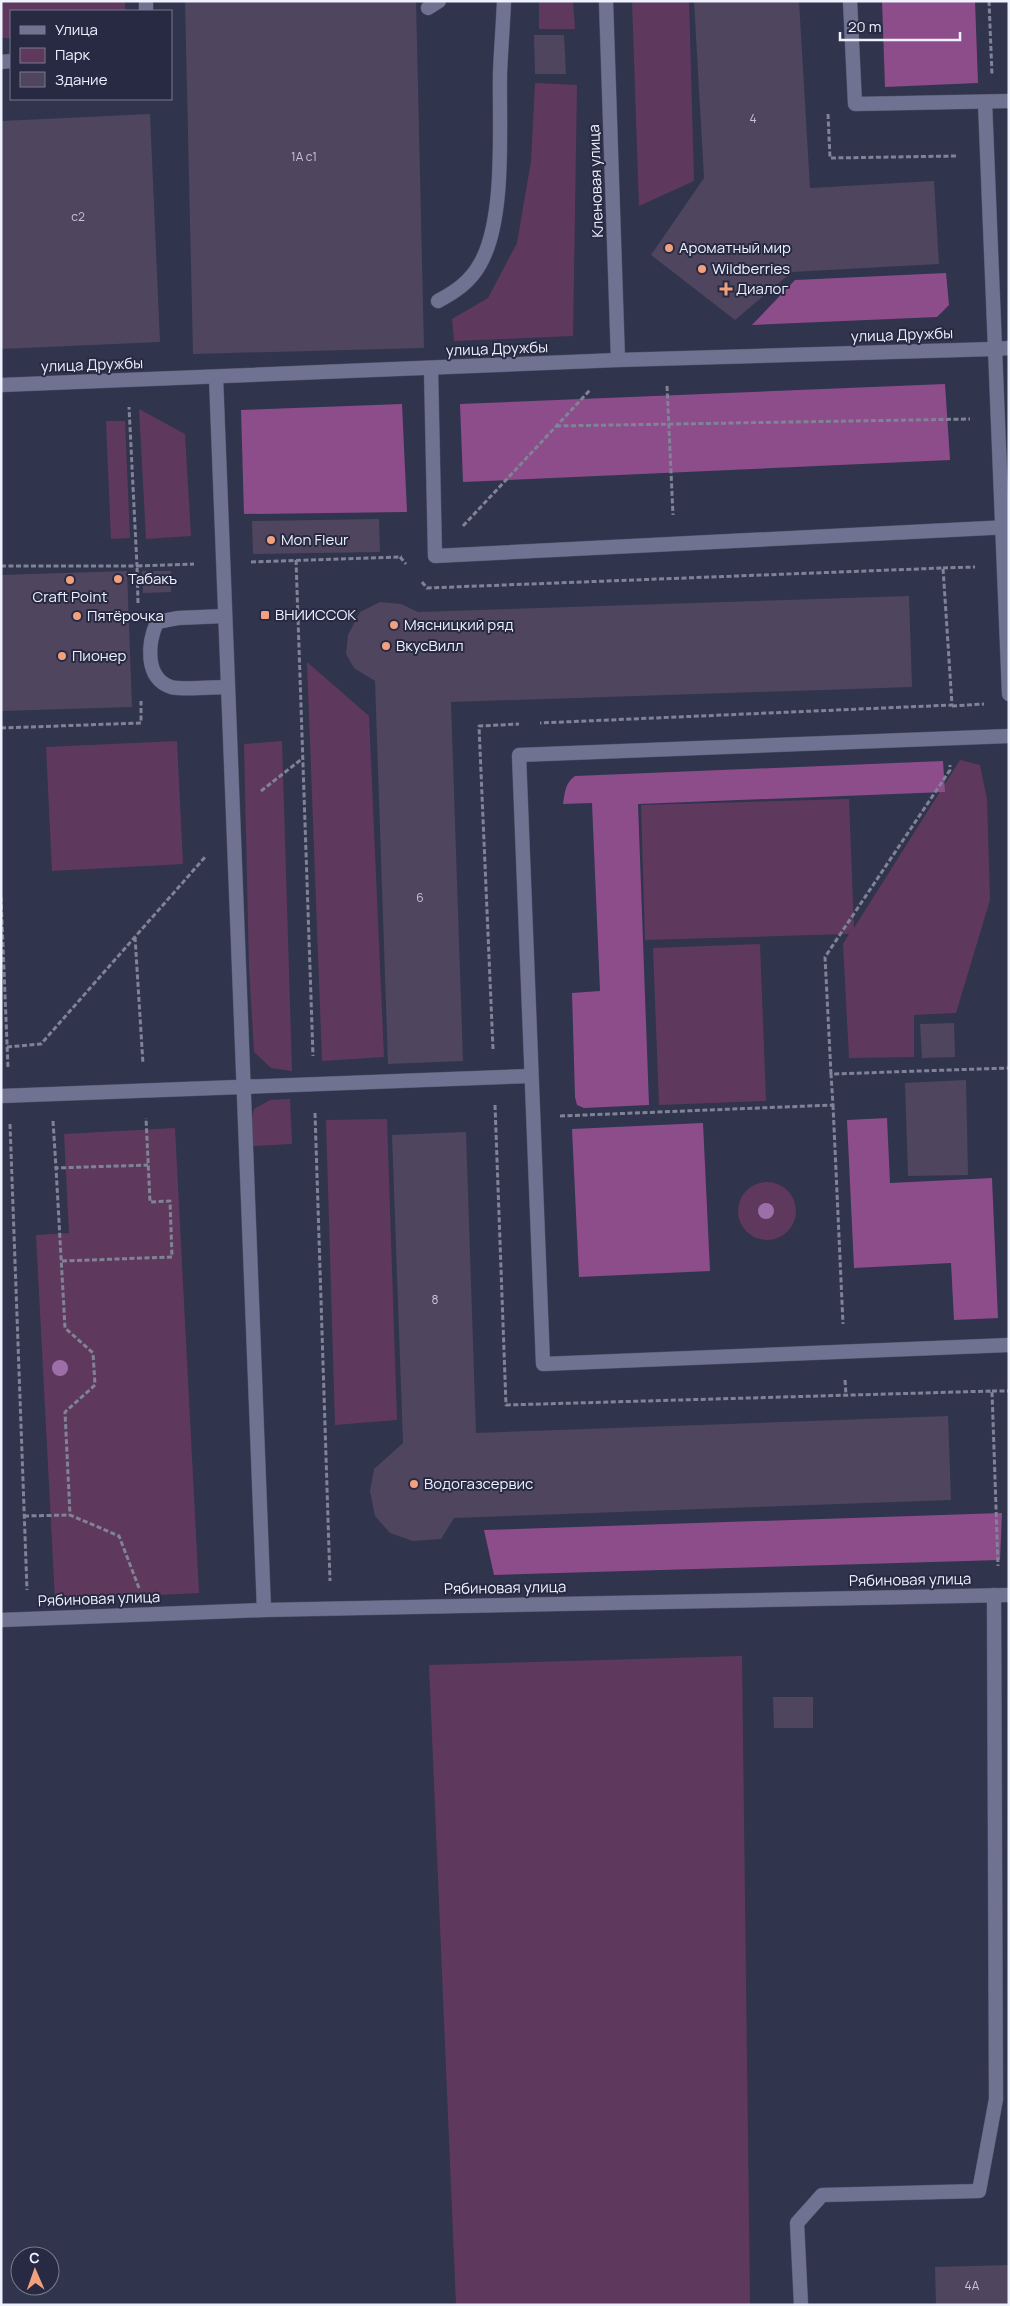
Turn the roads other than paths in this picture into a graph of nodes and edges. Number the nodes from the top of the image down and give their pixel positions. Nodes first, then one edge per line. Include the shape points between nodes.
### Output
1 (504, 1) edge
2 (606, 1) edge
3 (850, 1) edge
4 (1009, 101) edge
5 (985, 102) junction
6 (438, 300) dead end
7 (1009, 348) edge
8 (994, 349) junction
9 (618, 360) junction
10 (431, 368) junction
11 (216, 377) junction
12 (1, 385) edge
13 (1005, 527) edge
14 (225, 616) junction
15 (227, 687) junction
16 (1009, 694) edge
17 (1009, 736) edge
18 (532, 1076) junction
19 (244, 1086) junction
20 (5, 1096) edge
21 (1009, 1345) edge
22 (994, 1595) junction
23 (1009, 1595) edge
24 (264, 1610) junction
25 (1, 1620) edge
26 (801, 2305) edge

1 - 6 street via 500,145 492,234 480,264 465,283
2 - 9 street, Кленовая улица
3 - 5 street via 855,104
4 - 5 street
5 - 8 street
7 - 8 street, улица Дружбы
8 - 9 street, улица Дружбы
8 - 13 street
9 - 10 street, улица Дружбы
10 - 11 street, улица Дружбы
10 - 13 street via 435,556
11 - 12 street, улица Дружбы
11 - 14 street
13 - 16 street
14 - 15 street
14 - 15 street via 156,622 150,638 151,664 159,679 172,687
15 - 19 street
17 - 18 street via 519,755
18 - 19 street
18 - 21 street via 543,1364
19 - 20 street
19 - 24 street
22 - 23 street, Рябиновая улица
22 - 24 street, Рябиновая улица
22 - 26 street via 996,2099 979,2191 822,2195 797,2223
24 - 25 street, Рябиновая улица

